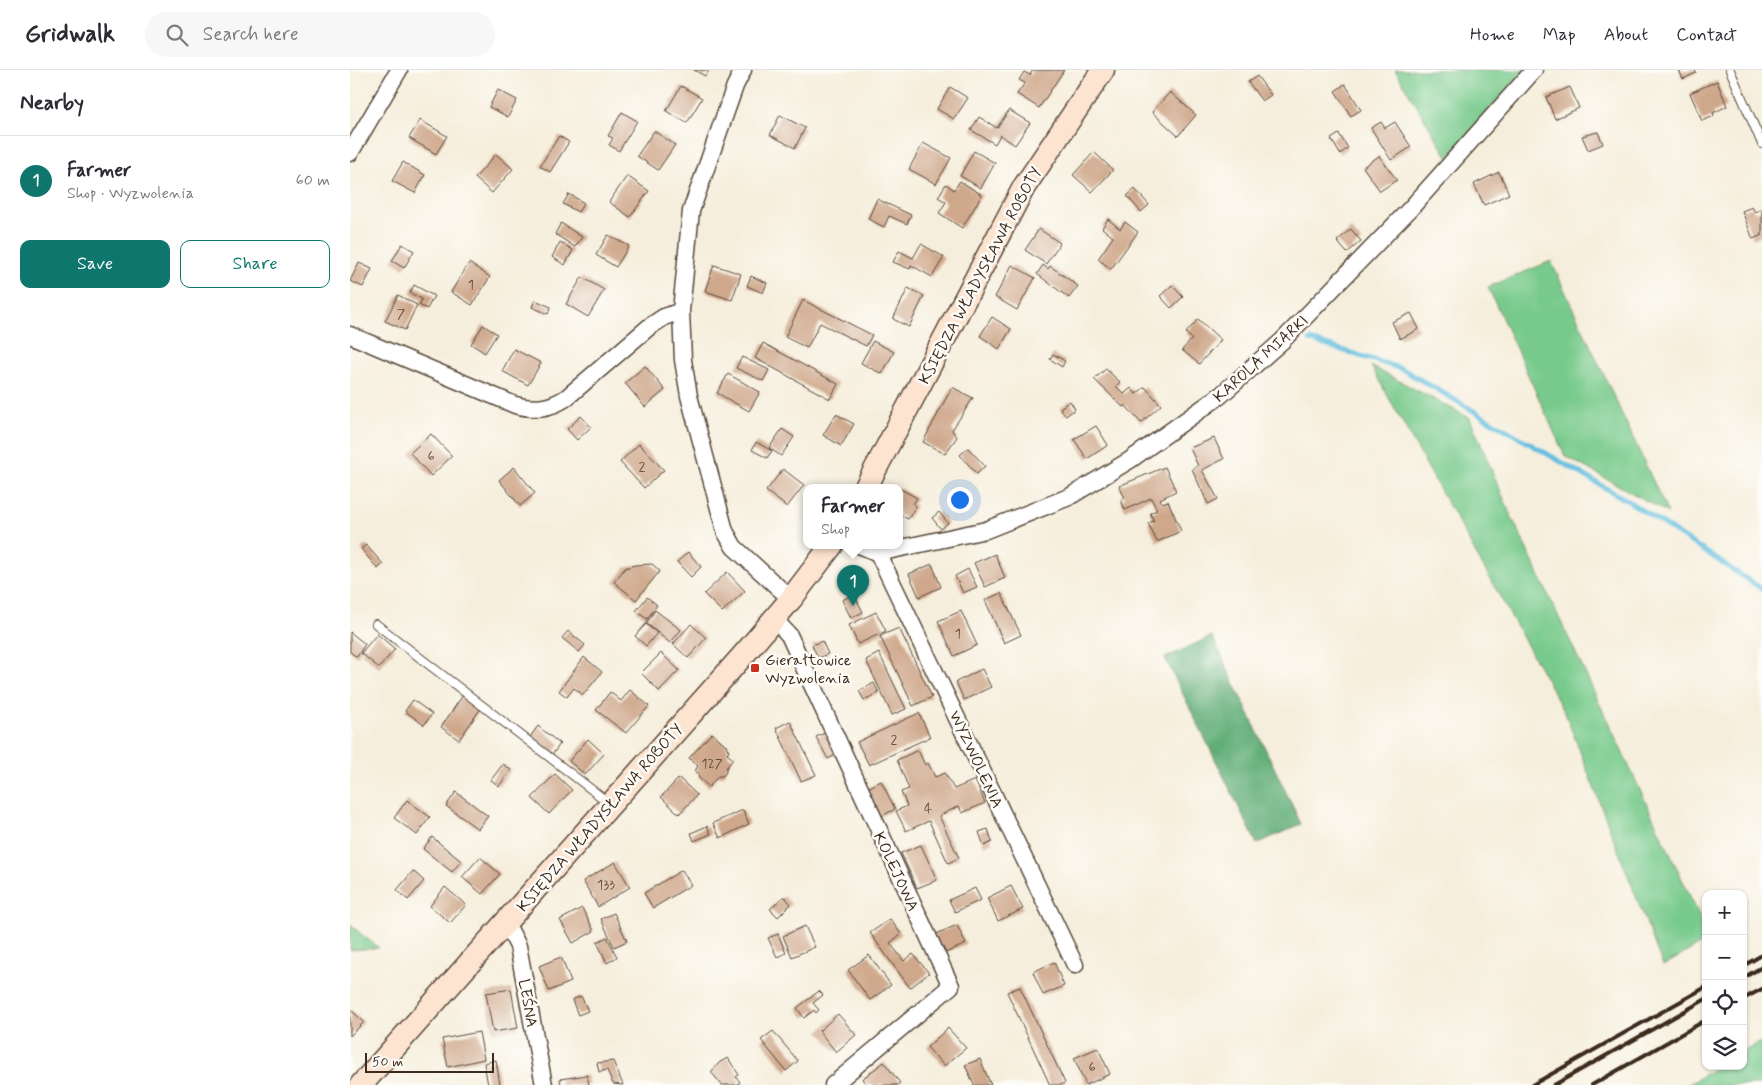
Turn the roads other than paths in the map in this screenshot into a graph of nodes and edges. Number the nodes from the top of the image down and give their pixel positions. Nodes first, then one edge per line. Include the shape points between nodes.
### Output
1 (399, 70) edge
2 (744, 70) edge
3 (1103, 70) edge
4 (1534, 70) edge
5 (1730, 70) edge
6 (1762, 144) edge
7 (350, 153) edge
8 (681, 311) junction
9 (350, 334) edge
10 (868, 484) edge
11 (903, 548) edge
12 (829, 549) edge
13 (868, 549) edge
14 (897, 549) edge
15 (878, 553) junction
16 (791, 599) junction
17 (774, 619) junction
18 (376, 624) dead end
19 (611, 805) junction
20 (506, 923) junction
21 (1075, 965) dead end
22 (367, 1083) edge
23 (544, 1085) edge
24 (833, 1085) edge

1 - 7 street
2 - 8 street via 735,86 691,211
3 - 10 main road, KSIĘDZA WŁADYSŁAWA ROBOTY via 1024,187
4 - 11 street, KAROLA MIARKI via 1371,250 1282,341 1221,395 1130,460 1069,497 986,530
5 - 6 lane
8 - 9 street via 649,327 566,398 540,409 515,405
8 - 16 street via 683,360 689,396 725,531 734,547
12 - 16 main road, KSIĘDZA WŁADYSŁAWA ROBOTY
13 - 15 street
14 - 15 street, KAROLA MIARKI
15 - 21 street, WYZWOLENIA
16 - 17 main road, KSIĘDZA WŁADYSŁAWA ROBOTY
17 - 19 main road, KSIĘDZA WŁADYSŁAWA ROBOTY
17 - 24 street, KOLEJOWA via 789,635 951,986
18 - 19 lane
19 - 20 main road, KSIĘDZA WŁADYSŁAWA ROBOTY
20 - 22 main road, KSIĘDZA WŁADYSŁAWA ROBOTY
20 - 23 street, LEŚNA via 518,946

